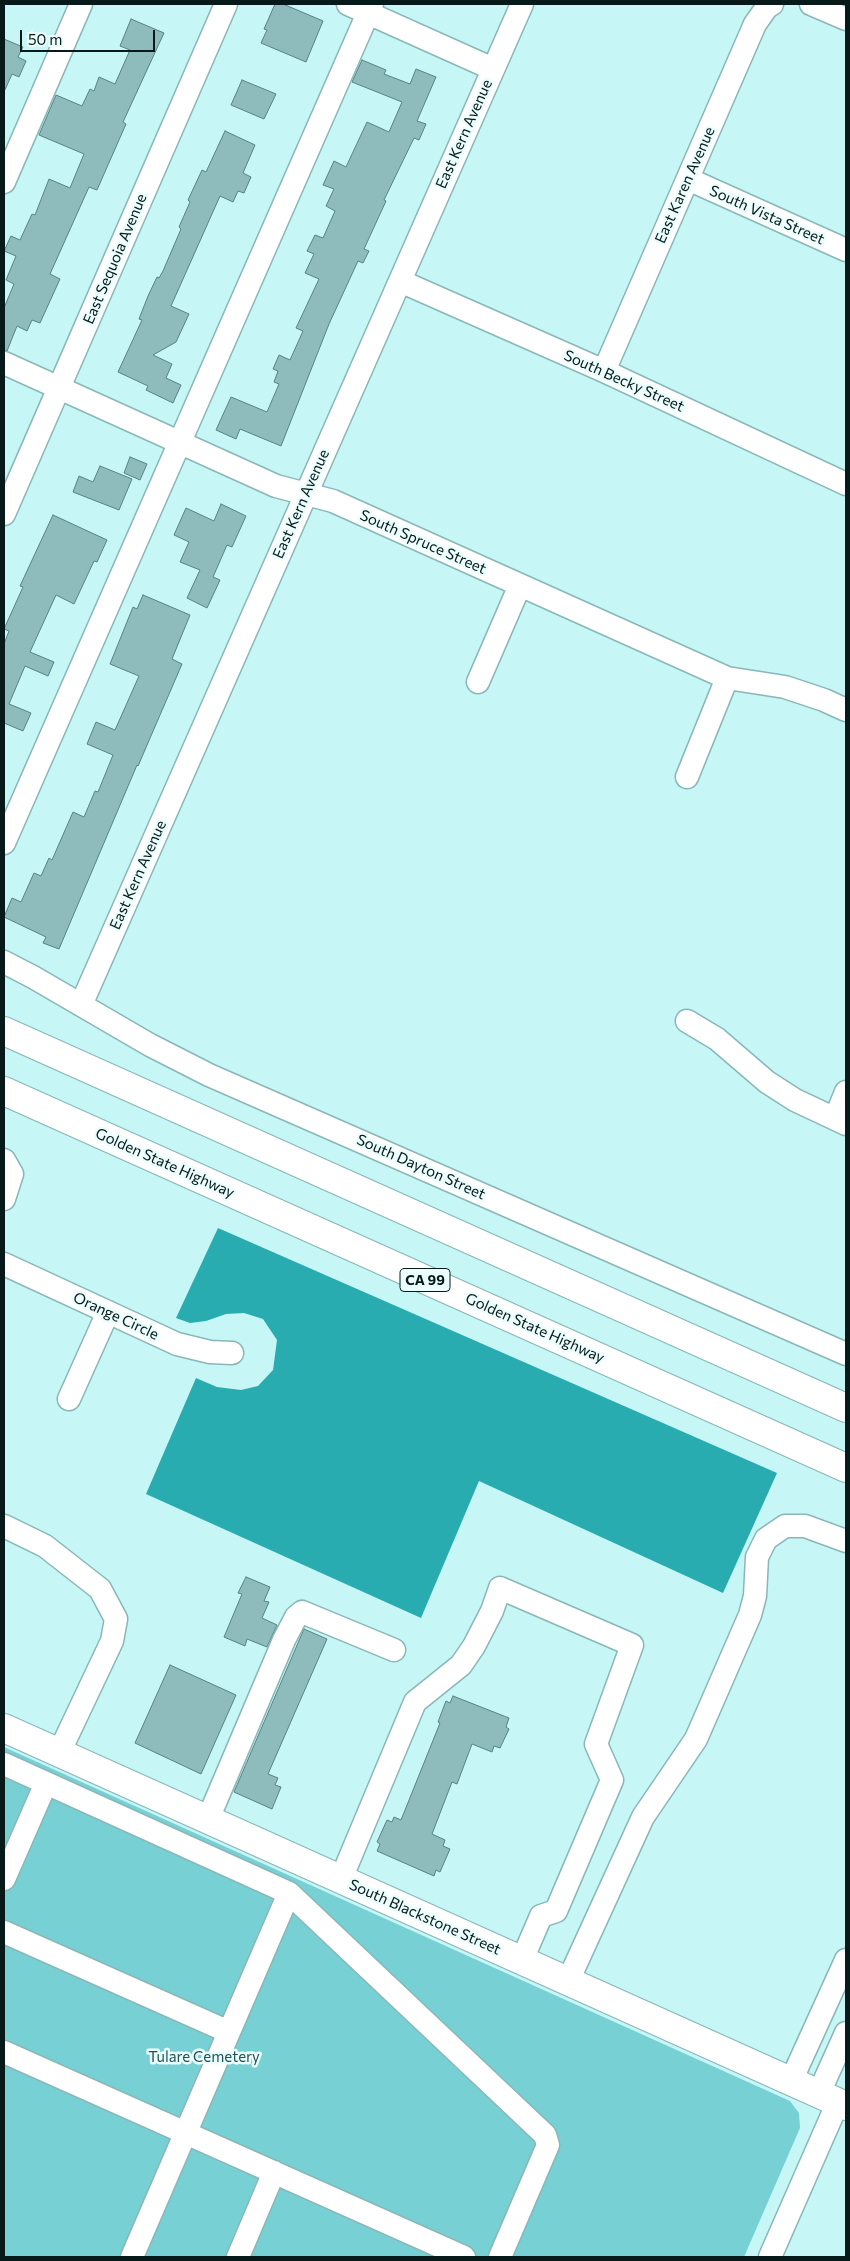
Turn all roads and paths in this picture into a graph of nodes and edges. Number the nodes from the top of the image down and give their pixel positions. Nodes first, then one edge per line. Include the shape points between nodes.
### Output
1 (81, 4) edge
2 (226, 4) edge
3 (522, 4) edge
4 (772, 4) edge
5 (812, 4) edge
6 (362, 7) edge
7 (846, 19) edge
8 (493, 68) junction
9 (688, 179) junction
10 (4, 182) edge
11 (846, 250) edge
12 (400, 281) junction
13 (4, 363) edge
14 (604, 371) junction
15 (59, 387) junction
16 (180, 442) junction
17 (846, 484) edge
18 (306, 493) junction
19 (4, 514) edge
20 (520, 585) junction
21 (727, 678) junction
22 (478, 682) dead end
23 (846, 710) edge
24 (687, 777) dead end
25 (4, 843) edge
26 (4, 962) edge
27 (81, 1005) junction
28 (687, 1021) dead end
29 (5, 1032) edge
30 (4, 1091) edge
31 (846, 1092) edge
32 (840, 1122) edge
33 (4, 1160) edge
34 (4, 1199) edge
35 (4, 1264) edge
36 (108, 1312) junction
37 (232, 1353) dead end
38 (846, 1354) edge
39 (69, 1399) dead end
40 (846, 1408) edge
41 (846, 1468) edge
42 (4, 1526) edge
43 (846, 1541) edge
44 (394, 1650) dead end
45 (4, 1728) edge
46 (59, 1753) junction
47 (4, 1764) edge
48 (46, 1783) junction
49 (208, 1819) junction
50 (4, 1879) edge
51 (342, 1880) junction
52 (288, 1894) junction
53 (4, 1932) edge
54 (522, 1960) junction
55 (846, 1960) edge
56 (568, 1981) junction
57 (229, 2032) junction
58 (846, 2033) edge
59 (4, 2052) edge
60 (791, 2081) junction
61 (834, 2100) edge
62 (186, 2133) junction
63 (274, 2172) junction
64 (132, 2257) edge
65 (238, 2257) edge
66 (464, 2257) edge
67 (500, 2257) edge
68 (770, 2257) edge

1 - 10 street
2 - 15 street, East Sequoia Avenue
3 - 8 street, East Kern Avenue
4 - 9 street, East Karen Avenue via 755,24
5 - 7 street
6 - 8 street
6 - 16 street
8 - 12 street, East Kern Avenue
9 - 11 street, South Vista Street
9 - 14 street, East Karen Avenue
12 - 14 street, South Becky Street
12 - 18 street, East Kern Avenue
13 - 15 street, South Spruce Street
14 - 17 street, South Becky Street
15 - 16 street, South Spruce Street
15 - 19 street, East Sequoia Avenue
16 - 18 street, South Spruce Street via 276,486
16 - 25 street
18 - 20 street, South Spruce Street via 332,501
18 - 27 street, East Kern Avenue
20 - 21 street, South Spruce Street
20 - 22 street
21 - 23 street, South Spruce Street via 785,687
21 - 24 street
26 - 27 street, South Dayton Street
27 - 38 street, South Dayton Street via 209,1074
28 - 32 street via 718,1039 767,1082
29 - 40 main road
30 - 41 main road, Golden State Highway / CA 99
31 - 32 street
33 - 34 street via 12,1174
35 - 36 street, Orange Circle
36 - 37 street, Orange Circle via 177,1344 210,1352
36 - 39 street
42 - 46 street via 45,1546 100,1590 116,1619 112,1641
43 - 56 street via 805,1526 785,1526 766,1539 757,1557 755,1596 750,1615 696,1739 643,1817
44 - 49 street via 302,1612 296,1617
45 - 46 main road, South Blackstone Street
46 - 49 main road, South Blackstone Street
47 - 48 street
48 - 50 street
48 - 52 street
49 - 51 main road, South Blackstone Street
51 - 54 main road, South Blackstone Street
51 - 54 street via 415,1702 461,1665 492,1611 500,1588 632,1646 596,1744 612,1780 556,1911 541,1916
52 - 57 street
52 - 67 street via 545,2135 548,2145
53 - 57 street
54 - 56 main road, South Blackstone Street
55 - 60 street
56 - 60 main road, South Blackstone Street
57 - 62 street
58 - 61 street
59 - 62 street
60 - 61 main road, South Blackstone Street
61 - 68 street
62 - 63 street
62 - 64 street
63 - 65 street
63 - 66 street

